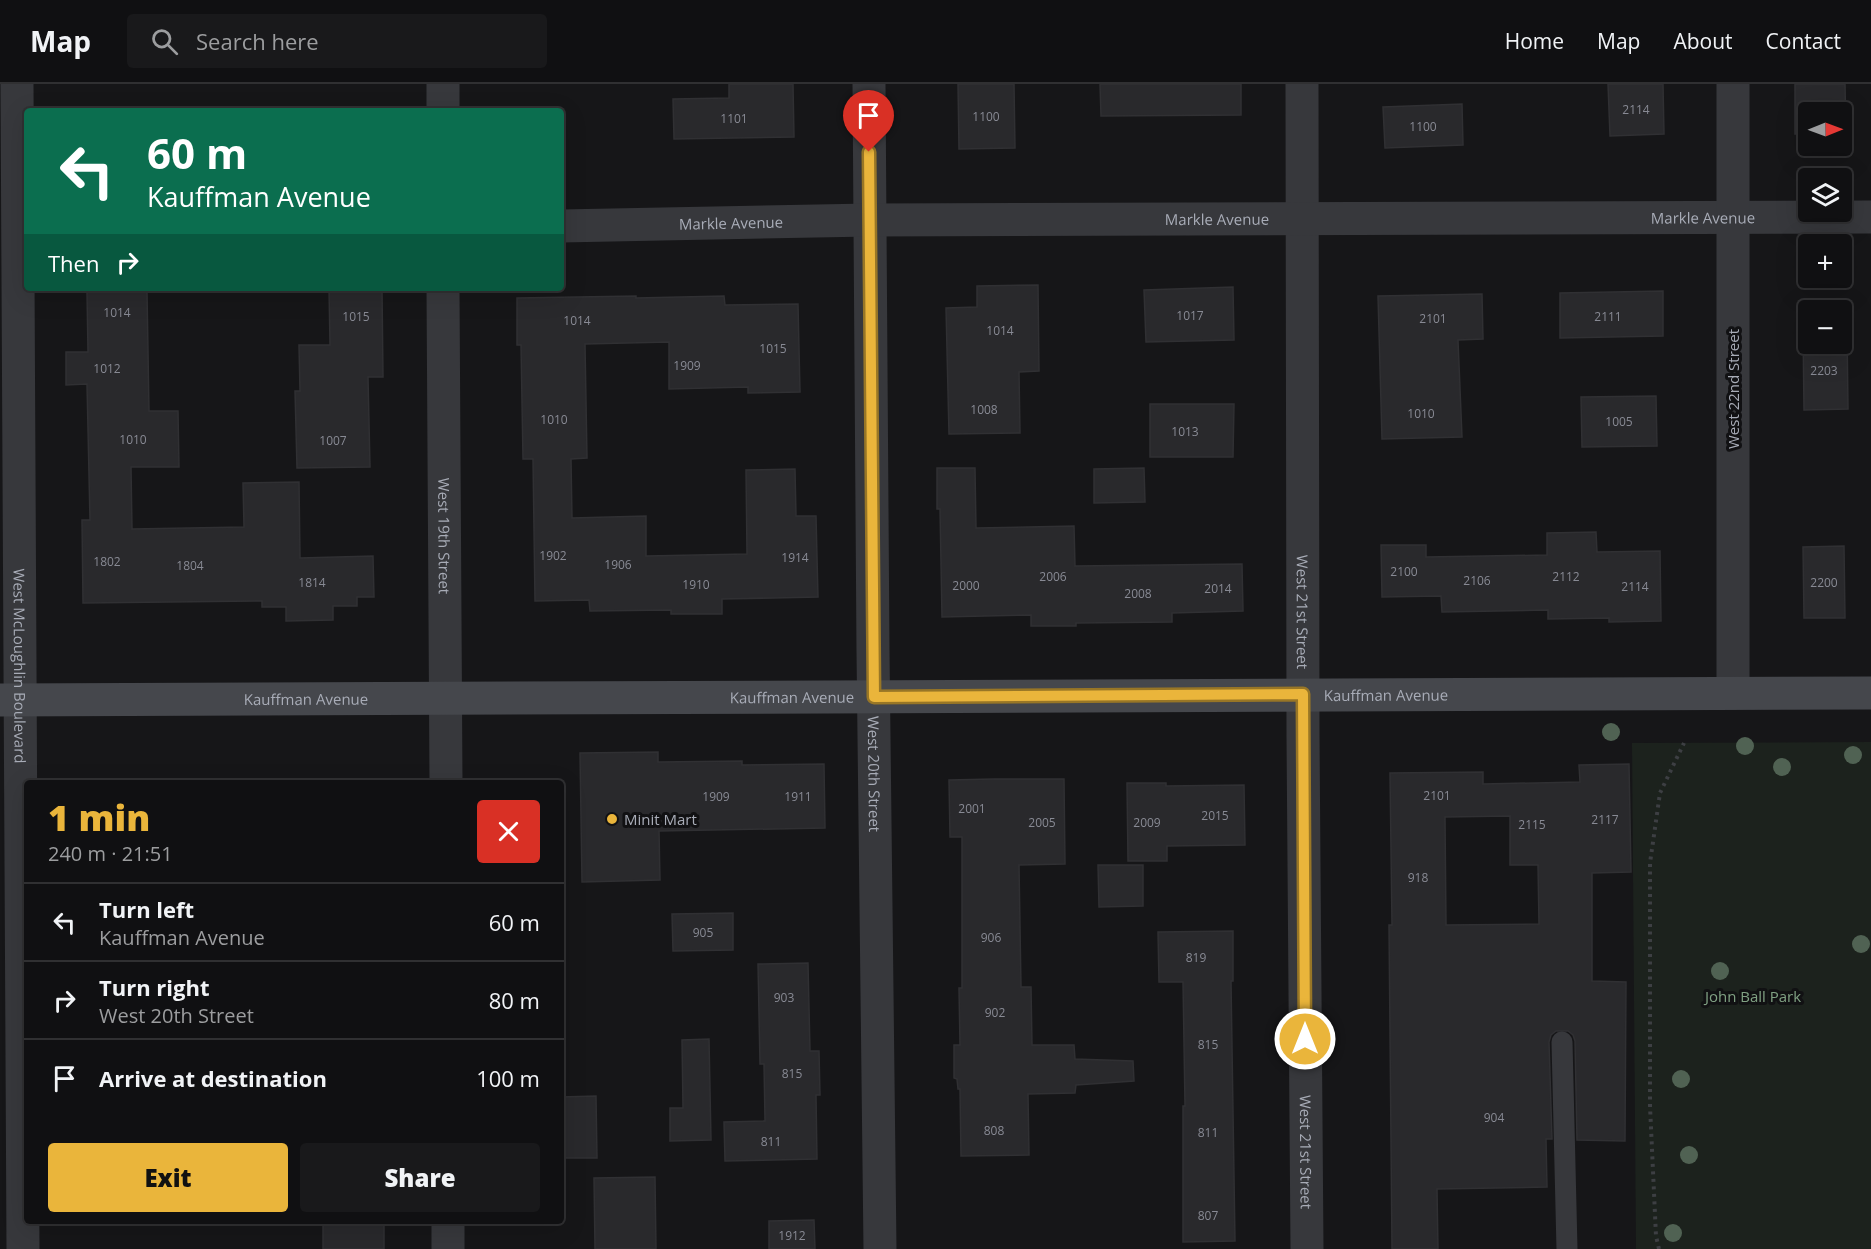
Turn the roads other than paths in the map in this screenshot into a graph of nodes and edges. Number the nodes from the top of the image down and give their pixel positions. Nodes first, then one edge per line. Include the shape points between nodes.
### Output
1 (17, 84) edge
2 (443, 84) edge
3 (869, 84) edge
4 (1302, 84) edge
5 (1733, 84) edge
6 (443, 108) edge
7 (1733, 217) junction
8 (1871, 217) edge
9 (1301, 218) junction
10 (870, 220) junction
11 (564, 226) edge
12 (15, 229) edge
13 (443, 291) edge
14 (1733, 693) junction
15 (1871, 693) edge
16 (1303, 694) junction
17 (874, 697) junction
18 (445, 698) junction
19 (10, 700) edge
20 (446, 780) edge
21 (1562, 1042) dead end
22 (448, 1224) edge
23 (23, 1249) edge
24 (448, 1249) edge
25 (880, 1249) edge
26 (1306, 1249) edge
27 (1567, 1249) edge

1 - 12 street, West McLoughlin Boulevard
2 - 6 street
3 - 10 street, West 20th Street
4 - 9 street, West 21st Street
5 - 7 street, West 22nd Street
7 - 8 street, Markle Avenue
7 - 9 street, Markle Avenue
7 - 14 street, West 22nd Street
9 - 10 street, Markle Avenue
9 - 16 street, West 21st Street
10 - 11 street, Markle Avenue
10 - 17 street, West 20th Street
12 - 19 street, West McLoughlin Boulevard
13 - 18 street, West 19th Street
14 - 15 street, Kauffman Avenue
14 - 16 street, Kauffman Avenue
16 - 17 street, Kauffman Avenue
16 - 26 street, West 21st Street
17 - 18 street, Kauffman Avenue
17 - 25 street, West 20th Street
18 - 19 street, Kauffman Avenue
18 - 20 street, West 19th Street
19 - 23 street, West McLoughlin Boulevard
21 - 27 lane
22 - 24 street

